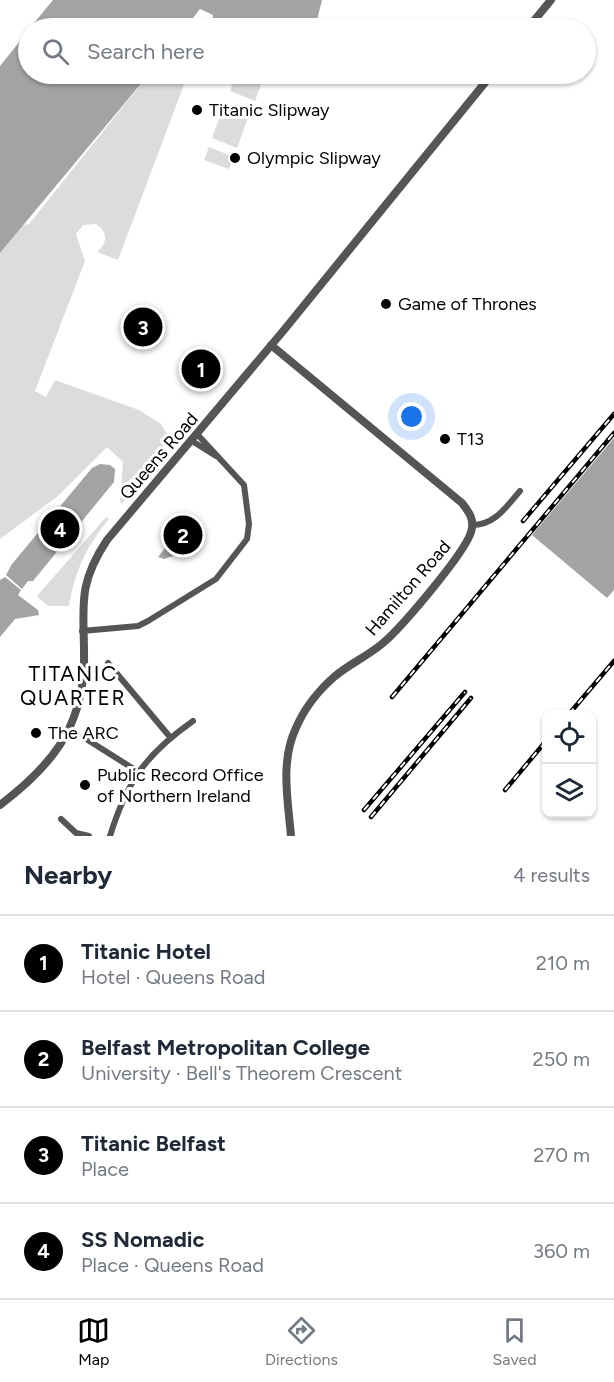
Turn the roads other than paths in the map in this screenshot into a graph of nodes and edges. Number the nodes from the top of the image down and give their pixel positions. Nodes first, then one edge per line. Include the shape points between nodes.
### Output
1 (551, 0) edge
2 (536, 18) edge
3 (484, 84) edge
4 (271, 345) junction
5 (194, 438) junction
6 (520, 491) dead end
7 (472, 525) junction
8 (82, 631) junction
9 (108, 663) dead end
10 (193, 721) dead end
11 (83, 737) dead end
12 (170, 737) junction
13 (137, 771) junction
14 (0, 805) edge
15 (61, 819) dead end
16 (89, 836) edge
17 (110, 836) edge
18 (291, 836) edge

1 - 2 street
3 - 4 street, Queens Road
4 - 5 street, Queens Road
4 - 7 street via 462,503 471,515
5 - 8 street, Queens Road via 98,554 84,587
5 - 8 street via 244,485 247,539 216,579 138,626
6 - 7 street via 497,518 484,525
7 - 18 street, Hamilton Road via 464,547 385,642 334,677 310,703 296,728 287,760
8 - 14 street, Queens Road via 82,678 70,727 44,769
9 - 12 street
10 - 12 street
11 - 13 street
12 - 13 street
13 - 17 street via 120,804
15 - 16 street via 76,833

